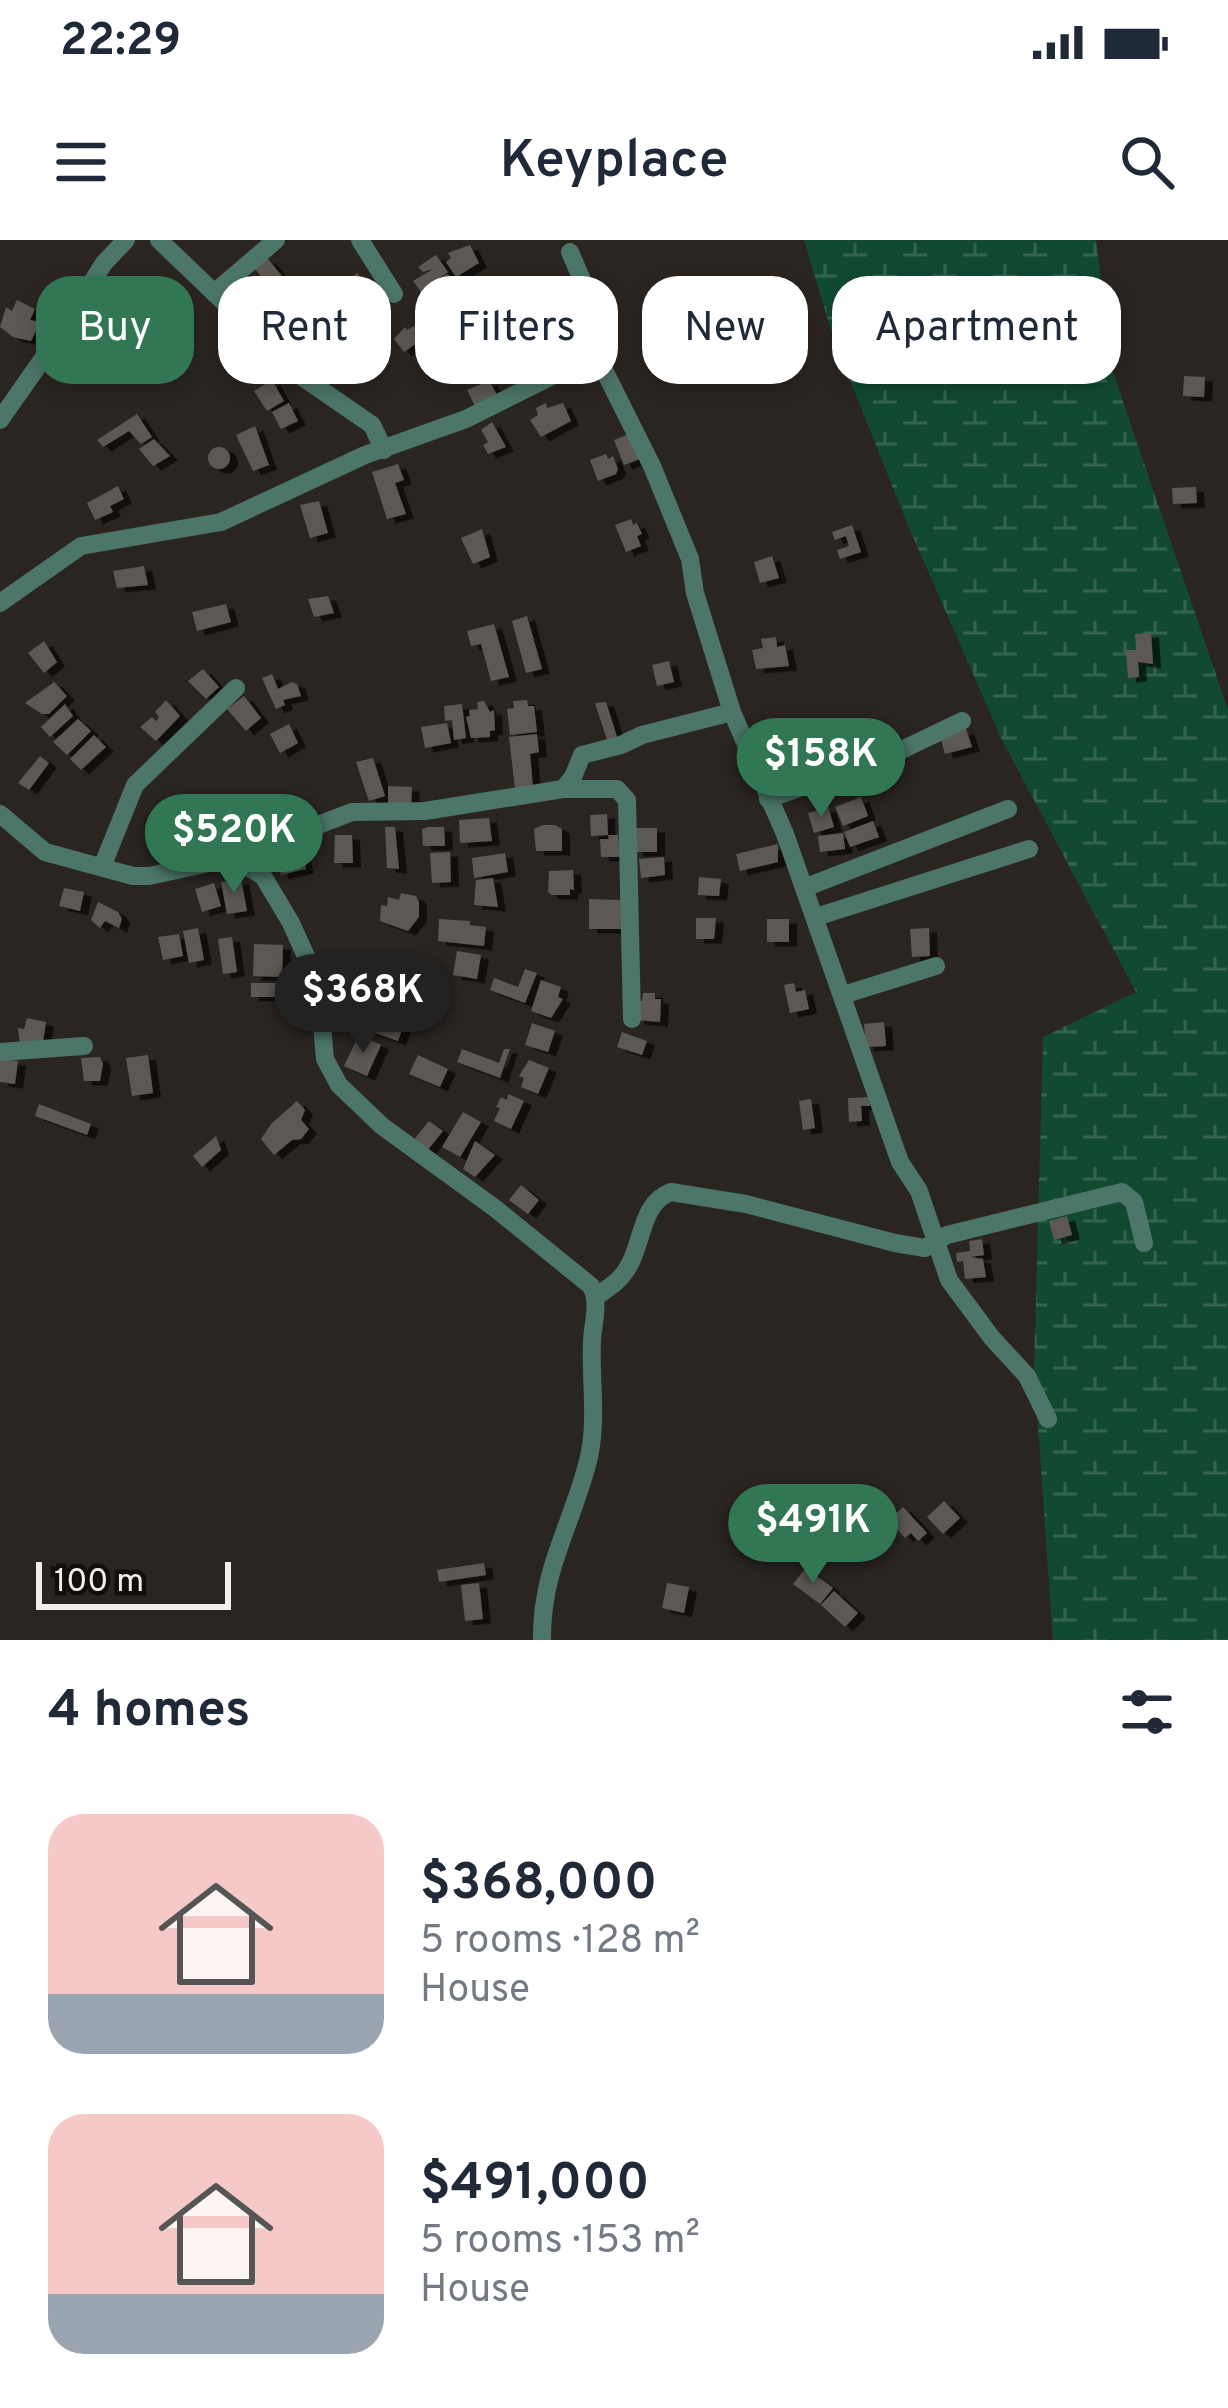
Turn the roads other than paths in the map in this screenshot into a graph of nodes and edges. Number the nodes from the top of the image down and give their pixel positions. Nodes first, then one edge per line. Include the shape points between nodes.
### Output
1 (126, 240) edge
2 (158, 240) edge
3 (276, 240) edge
4 (360, 240) edge
5 (570, 252) dead end
6 (580, 276) edge
7 (214, 293) junction
8 (394, 294) dead end
9 (536, 384) edge
10 (611, 384) edge
11 (0, 420) edge
12 (384, 449) junction
13 (0, 603) edge
14 (236, 688) dead end
15 (732, 712) junction
16 (962, 721) dead end
17 (563, 789) junction
18 (768, 799) junction
19 (1008, 808) dead end
20 (0, 814) edge
21 (1029, 849) dead end
22 (232, 858) junction
23 (102, 867) junction
24 (804, 888) junction
25 (816, 917) junction
26 (936, 966) dead end
27 (843, 994) junction
28 (632, 1019) dead end
29 (84, 1046) dead end
30 (0, 1052) edge
31 (1144, 1243) dead end
32 (934, 1244) junction
33 (597, 1296) junction
34 (1048, 1419) dead end
35 (542, 1640) edge

1 - 11 street
2 - 7 street
3 - 7 street
4 - 8 street
5 - 6 street
7 - 12 street via 301,376 372,424
9 - 12 street
10 - 15 street via 690,559
12 - 13 street via 221,522 81,545
14 - 23 street via 135,784
15 - 17 street via 582,755
15 - 18 street
16 - 18 street
17 - 22 street via 425,811 352,812
17 - 28 street via 617,789 627,800
18 - 24 street
19 - 24 street
20 - 23 street via 45,852
21 - 25 street
22 - 23 street via 149,876
22 - 33 street via 263,876 292,923 313,972 325,1059 339,1085
24 - 25 street
25 - 27 street
26 - 27 street
27 - 32 street
29 - 30 street
31 - 32 street via 1135,1202 1122,1192
32 - 33 street via 895,1243 670,1192 653,1203 631,1264
32 - 34 street via 949,1280 1027,1376
33 - 35 street via 591,1444 550,1567

